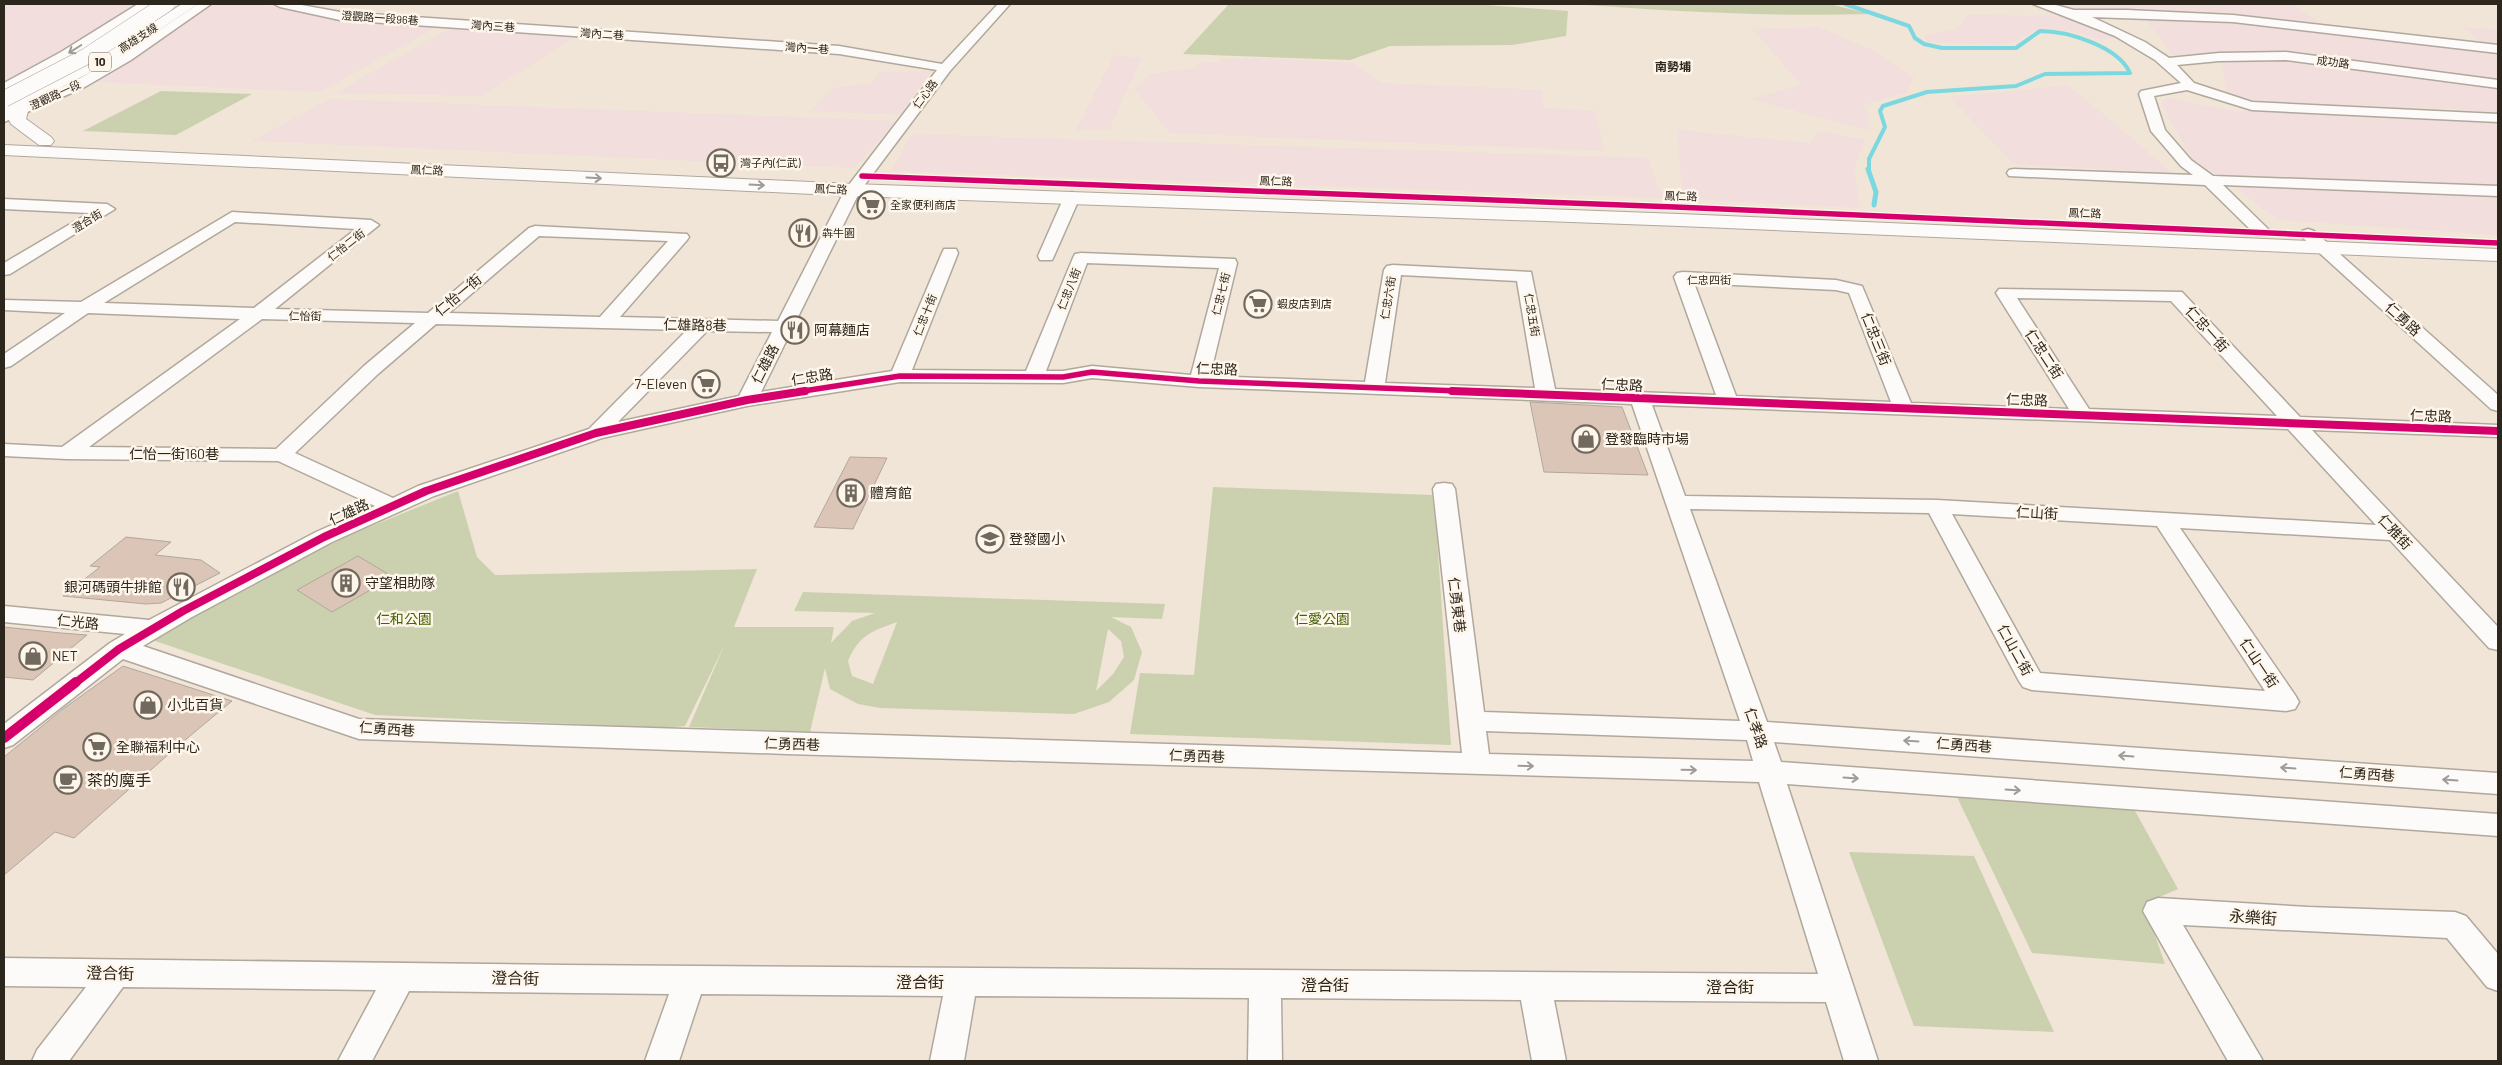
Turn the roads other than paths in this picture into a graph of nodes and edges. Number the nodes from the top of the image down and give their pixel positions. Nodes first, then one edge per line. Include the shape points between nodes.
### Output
1 (146, 4) edge
2 (166, 4) edge
3 (191, 4) edge
4 (205, 4) edge
5 (280, 4) edge
6 (1004, 4) edge
7 (2039, 4) edge
8 (2073, 14) junction
9 (450, 23) joint
10 (536, 29) joint
11 (92, 38) junction
12 (667, 38) joint
13 (2498, 49) edge
14 (2168, 62) junction
15 (945, 68) junction
16 (2498, 84) edge
17 (2187, 85) junction
18 (4, 88) edge
19 (4, 99) edge
20 (9, 109) edge
21 (4, 118) edge
22 (2498, 118) edge
23 (44, 141) junction
24 (6, 148) edge
25 (2014, 173) dead end
26 (2210, 181) junction
27 (858, 183) junction
28 (2498, 192) edge
29 (1072, 197) junction
30 (4, 204) edge
31 (2262, 232) junction
32 (2314, 240) junction
33 (2498, 243) edge
34 (950, 253) dead end
35 (1046, 256) dead end
36 (2498, 256) edge
37 (1141, 259) joint
38 (4, 270) edge
39 (1455, 273) joint
40 (1836, 284) joint
41 (2005, 293) joint
42 (4, 305) edge
43 (84, 308) junction
44 (258, 314) junction
45 (430, 319) junction
46 (606, 323) junction
47 (702, 325) junction
48 (784, 327) junction
49 (4, 362) edge
50 (900, 376) junction
51 (1034, 376) junction
52 (1199, 381) junction
53 (1374, 388) junction
54 (1546, 394) junction
55 (1640, 399) junction
56 (747, 400) junction
57 (1728, 402) junction
58 (2498, 404) edge
59 (1903, 408) junction
60 (2082, 414) junction
61 (2292, 422) junction
62 (2498, 431) edge
63 (596, 433) junction
64 (4, 450) edge
65 (67, 453) junction
66 (281, 455) junction
67 (1444, 488) dead end
68 (1678, 502) junction
69 (392, 505) junction
70 (1936, 507) junction
71 (2164, 520) junction
72 (2396, 533) junction
73 (4, 614) edge
74 (152, 629) junction
75 (2498, 642) edge
76 (119, 649) junction
77 (2161, 693) joint
78 (1472, 721) junction
79 (1757, 730) junction
80 (4, 738) edge
81 (1477, 765) junction
82 (1771, 772) junction
83 (2498, 784) edge
84 (2498, 825) edge
85 (4, 972) edge
86 (114, 973) junction
87 (400, 976) junction
88 (2498, 977) edge
89 (690, 980) junction
90 (962, 982) junction
91 (1265, 984) junction
92 (1535, 986) junction
93 (1836, 988) junction
94 (50, 1061) edge
95 (355, 1061) edge
96 (662, 1061) edge
97 (947, 1061) edge
98 (1265, 1061) edge
99 (1549, 1061) edge
100 (1861, 1061) edge
101 (2246, 1061) edge

1 - 11 street
2 - 19 main road, 高雄支線 / 10, bridge via 88,56
3 - 20 main road, 高雄支線 / 10 via 109,58
4 - 20 street, 澄觀路一段 via 127,57 78,85
5 - 9 street, 澄觀路一段96巷 via 340,16
6 - 15 street, 仁心路
7 - 8 street
8 - 13 street via 2238,17
8 - 14 street via 2132,41
9 - 10 street, 灣內三巷
10 - 12 street, 灣內二巷
11 -> 18 street
11 - 20 main road via 106,51
12 - 15 street, 灣內一巷 via 839,50
14 - 16 street, 成功路 via 2228,56 2286,56
14 - 17 street via 2179,71
15 - 27 street, 仁心路
17 - 22 street via 2252,106
17 - 26 street via 2146,94 2147,99 2158,131 2186,163
20 - 21 street, 澄觀路一段
20 - 23 main road
23 - 24 main road, 鳳仁路
23 - 27 main road, 鳳仁路
24 -> 27 main road, 鳳仁路
25 - 26 street
26 - 28 street
26 - 31 street
27 - 29 main road, 鳳仁路
27 - 31 main road, 鳳仁路 via 1689,208
27 - 48 street, 仁雄路
29 - 32 main road, 鳳仁路
29 - 35 street
30 - 38 street, 澄合街 via 107,209
31 - 32 main road, 鳳仁路
32 - 33 main road, 鳳仁路
32 - 36 main road, 鳳仁路
32 - 58 street, 仁勇路
34 - 50 street, 仁忠十街
37 - 51 street, 仁忠八街 via 1081,258
37 - 52 street, 仁忠七街 via 1229,264
39 - 53 street, 仁忠六街 via 1393,270
39 - 54 street, 仁忠五街 via 1525,276
40 - 57 street, 仁忠四街 via 1683,277
40 - 59 street, 仁忠三街 via 1856,290
41 - 60 street, 仁忠二街
41 - 61 street, 仁忠一街 via 2176,296
42 - 43 street, 仁怡街
43 - 44 street, 仁怡街
43 - 44 street, 仁怡二街 via 232,217 371,225
43 - 49 street, 仁怡二街
44 - 45 street, 仁怡街
44 - 65 street, 仁怡二街
45 - 46 street, 仁怡街
45 - 46 street, 仁怡一街 via 536,231 681,237
45 - 66 street, 仁怡一街
46 - 47 street, 仁雄路8巷
47 - 48 street, 仁雄路8巷
47 - 63 street, 仁雄路
48 - 56 street, 仁雄路
50 - 51 street, 仁忠路
50 - 56 street, 仁忠路
51 - 52 street, 仁忠路 via 1063,377 1092,372
52 - 53 street, 仁忠路
53 - 54 street, 仁忠路
54 - 55 street, 仁忠路
55 - 57 street, 仁忠路
55 - 68 street, 仁孝路
56 - 63 street, 仁雄路
57 - 59 street, 仁忠路
59 - 60 street, 仁忠路
60 - 61 street, 仁忠路
61 - 62 street, 仁忠路
61 - 72 street, 仁雅街
63 - 69 street, 仁雄路
64 - 65 street
65 - 66 street, 仁怡一街160巷
66 - 69 street
67 - 78 street, 仁勇東巷
68 - 70 street, 仁山街
68 - 79 street, 仁孝路
69 - 74 street, 仁雄路 via 316,541
70 - 71 street, 仁山街
70 - 77 street, 仁山二街 via 2032,681
71 - 72 street, 仁山街
71 - 77 street, 仁山一街 via 2286,702
72 - 75 street, 仁雅街
73 - 74 street, 仁光路
74 - 76 street, 仁雄路
76 - 80 street, 仁雄路
76 - 81 street, 仁勇西巷 via 359,728
78 - 79 street, 仁勇西巷
78 - 81 street
79 - 82 street, 仁孝路
83 -> 79 street, 仁勇西巷
81 -> 82 street, 仁勇西巷
82 -> 84 street, 仁勇西巷
82 - 93 street, 仁孝路
85 - 86 street, 澄合街
86 - 87 street, 澄合街
86 - 94 street
87 - 89 street, 澄合街
87 - 95 street
88 - 101 street, 永樂街 via 2455,925 2158,911
89 - 90 street, 澄合街
89 - 96 street
90 - 91 street, 澄合街
90 - 97 street
91 - 92 street, 澄合街
91 - 98 street
92 - 93 street, 澄合街
92 - 99 street
93 - 100 street, 仁孝路

